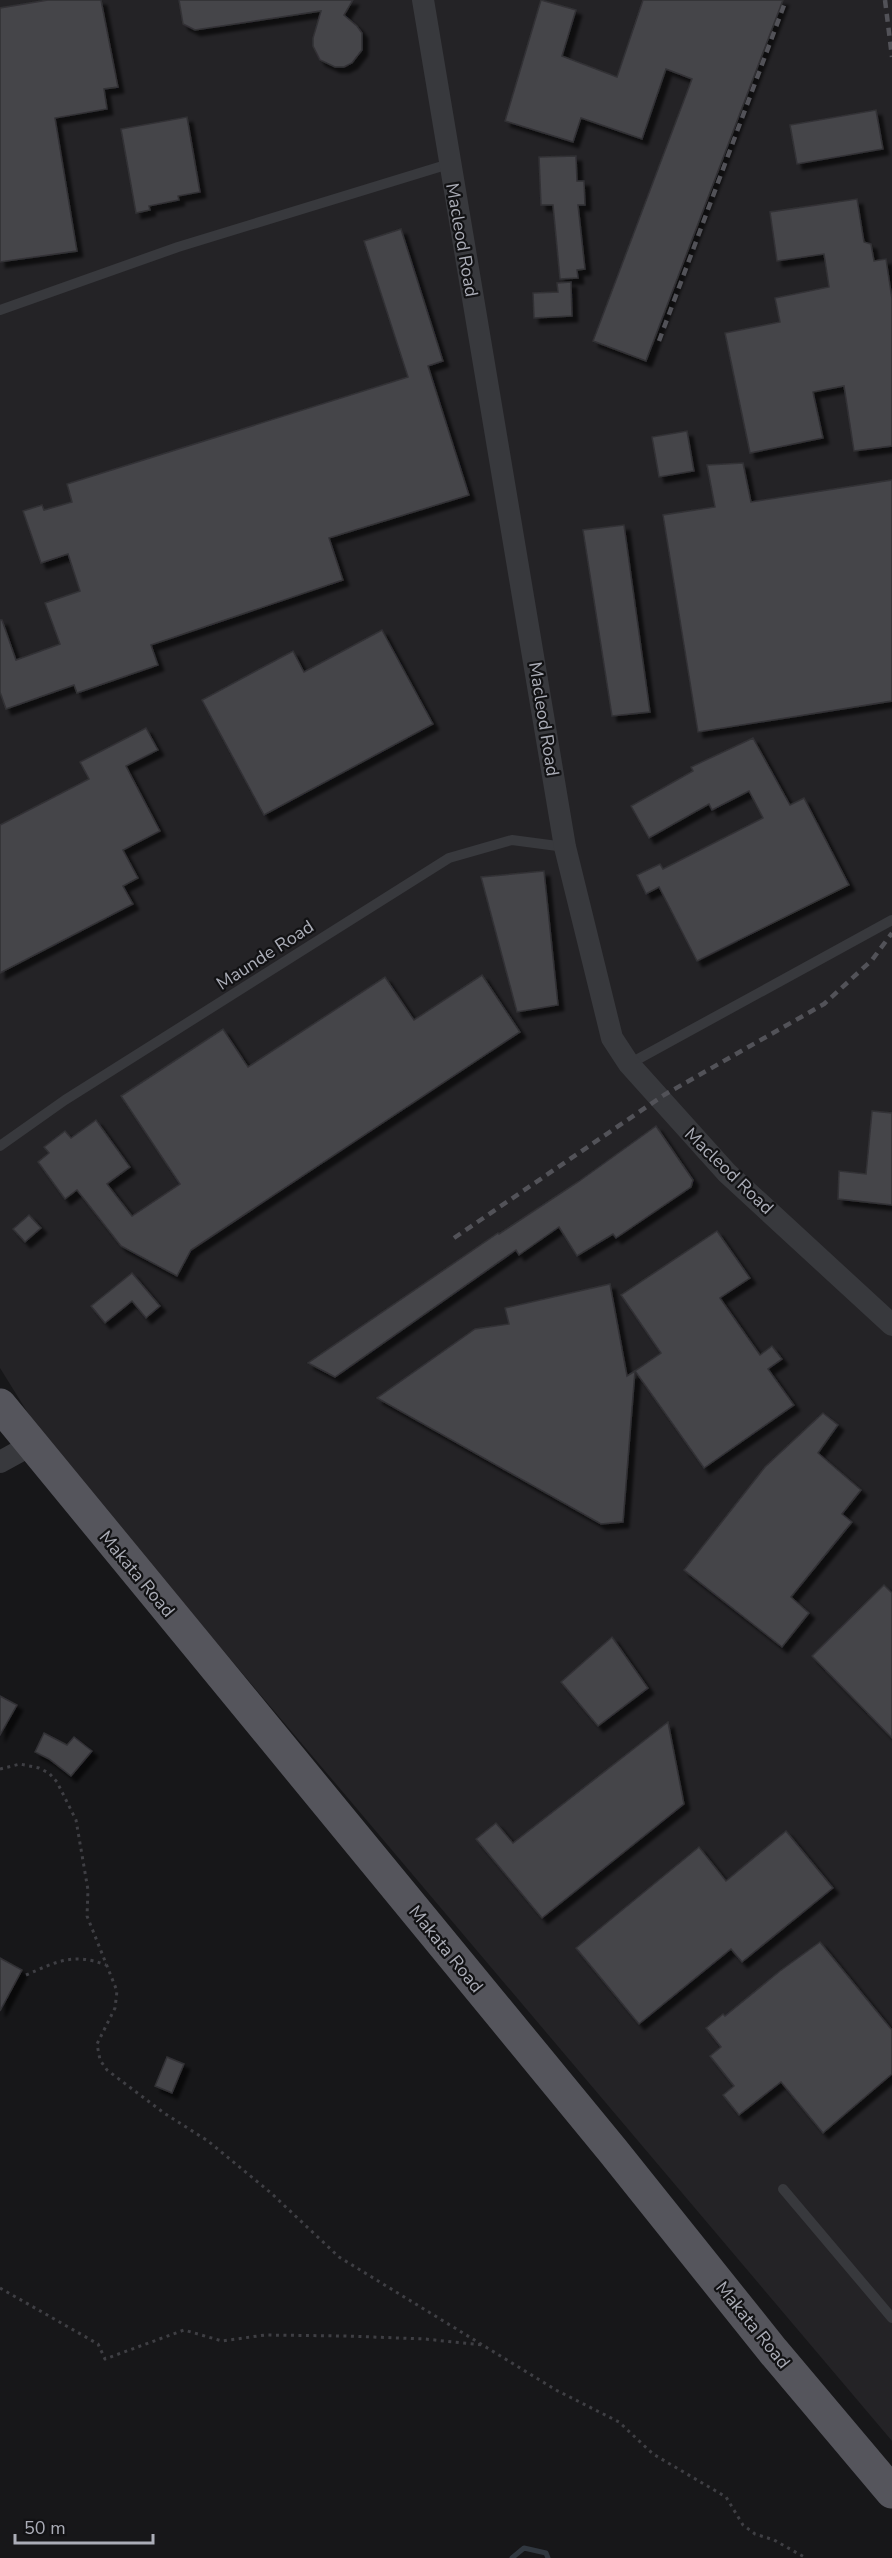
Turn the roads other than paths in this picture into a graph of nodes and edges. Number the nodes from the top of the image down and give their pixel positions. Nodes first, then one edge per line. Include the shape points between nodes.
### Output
1 (423, 0) edge
2 (449, 164) junction
3 (0, 310) edge
4 (565, 847) junction
5 (892, 920) edge
6 (629, 1064) junction
7 (0, 1146) edge
8 (892, 1325) edge
9 (0, 1405) edge
10 (31, 1445) junction
11 (0, 1462) edge
12 (783, 2189) dead end
13 (892, 2318) edge
14 (892, 2492) edge

1 - 2 street, Macleod Road
2 - 3 lane via 178,248
2 - 4 street, Macleod Road
4 - 6 street, Macleod Road via 612,1038
4 - 7 lane, Maunde Road via 512,840 449,858 65,1100
5 - 6 lane
6 - 8 street, Macleod Road via 727,1173
9 - 10 main road, Makata Road
10 - 11 street
10 - 14 main road, Makata Road
12 - 13 lane

